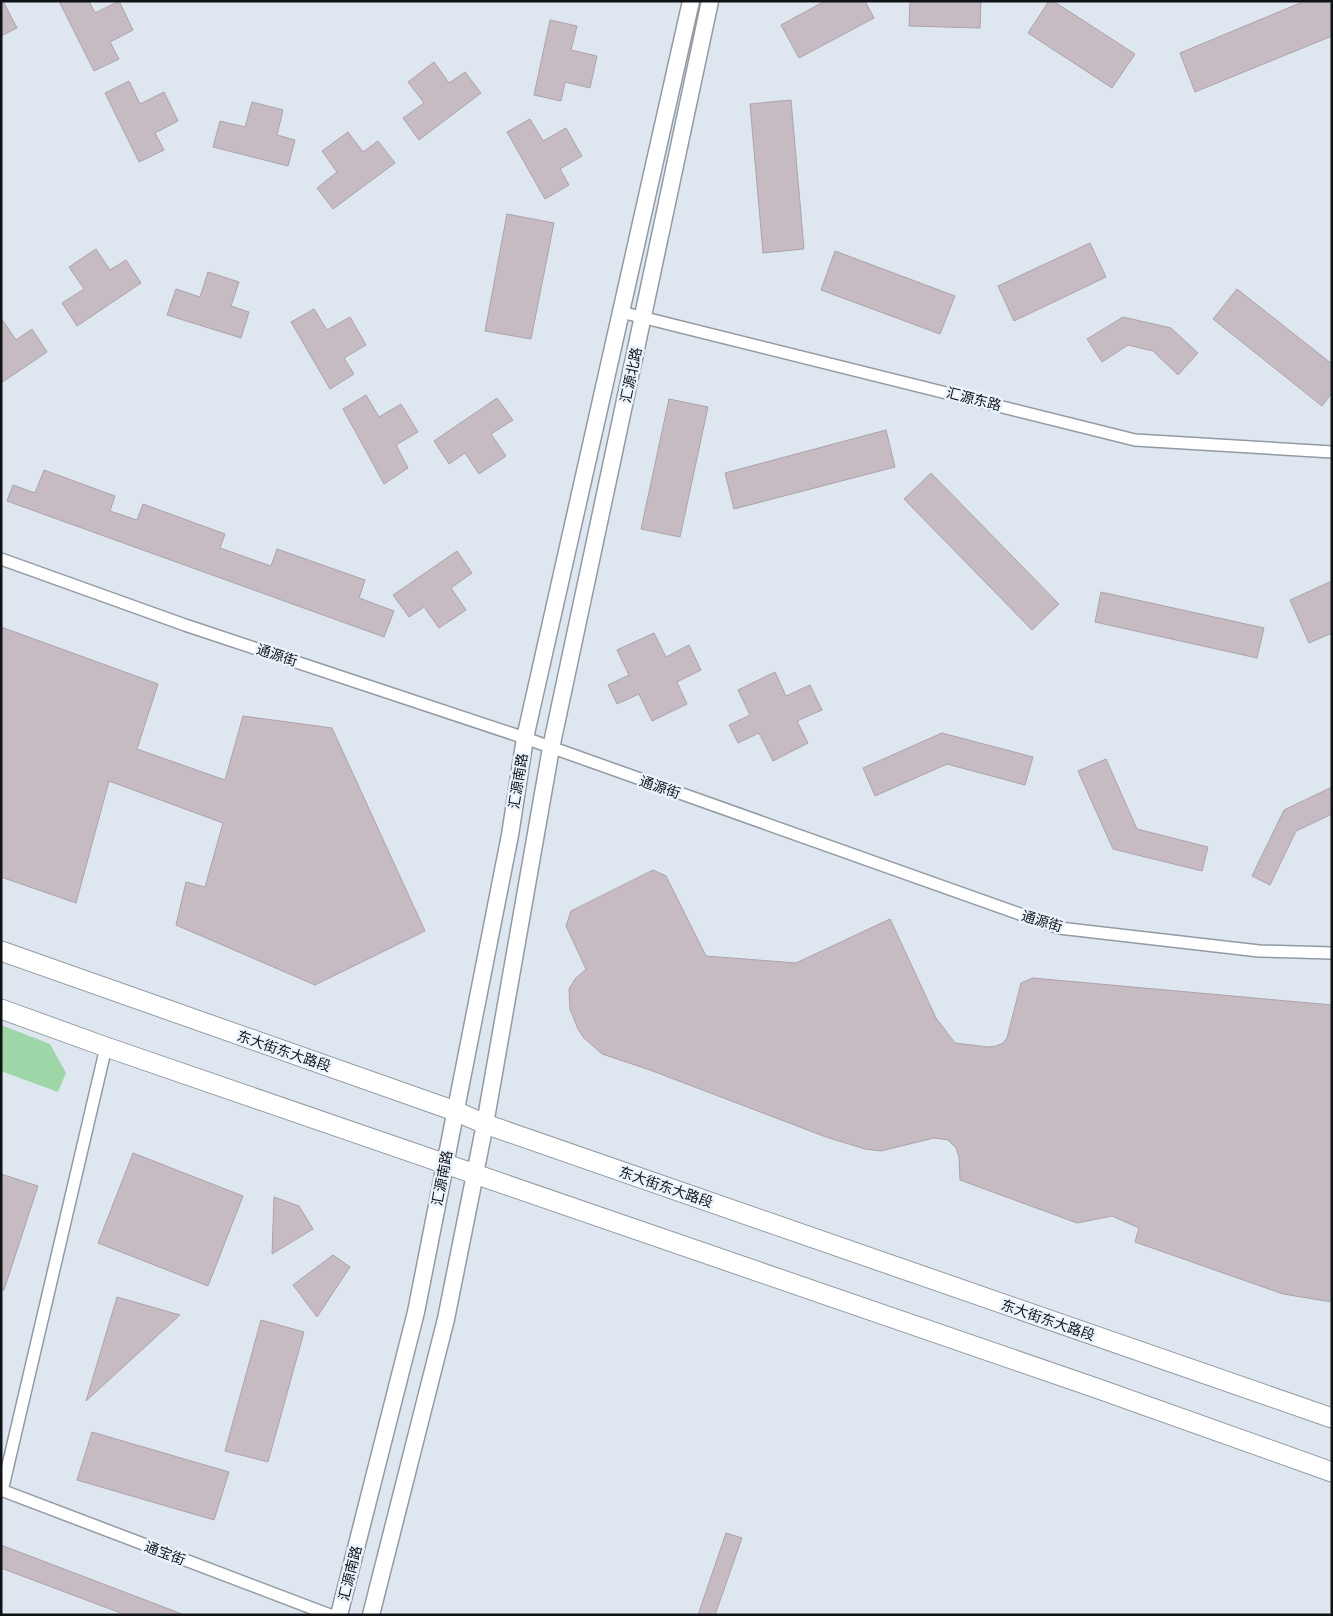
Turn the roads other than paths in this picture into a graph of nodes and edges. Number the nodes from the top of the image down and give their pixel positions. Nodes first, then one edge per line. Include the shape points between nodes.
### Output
1 (691, 1) edge
2 (710, 1) edge
3 (621, 312) junction
4 (644, 317) junction
5 (1332, 452) edge
6 (1, 559) edge
7 (525, 738) junction
8 (551, 748) junction
9 (1, 951) edge
10 (1332, 953) edge
11 (1, 1009) edge
12 (106, 1047) junction
13 (455, 1111) junction
14 (485, 1124) junction
15 (445, 1164) junction
16 (475, 1174) junction
17 (1332, 1418) edge
18 (1332, 1472) edge
19 (2, 1490) edge
20 (330, 1615) edge
21 (339, 1615) edge
22 (371, 1615) edge

1 - 3 street, 汇源北路
2 - 4 street, 汇源北路
3 - 4 street, 汇源东路
3 - 7 street, 汇源北路
4 - 5 street, 汇源东路 via 1135,440
4 - 8 street, 汇源北路
6 - 7 street, 通源街 via 194,628
7 - 8 street, 通源街
7 - 13 street, 汇源南路 via 510,835
8 - 10 street, 通源街 via 1059,928 1259,951
8 - 14 street, 汇源南路
9 - 13 main road, 东大街东大路段
11 - 12 main road
12 - 15 main road
12 - 19 street
13 - 14 main road, 东大街东大路段
13 - 15 street, 汇源南路
14 - 16 street, 汇源南路
14 - 17 main road, 东大街东大路段
15 - 16 main road
15 - 21 street, 汇源南路 via 416,1312
16 - 18 main road
16 - 22 street, 汇源南路 via 446,1319
19 - 20 street, 通宝街

